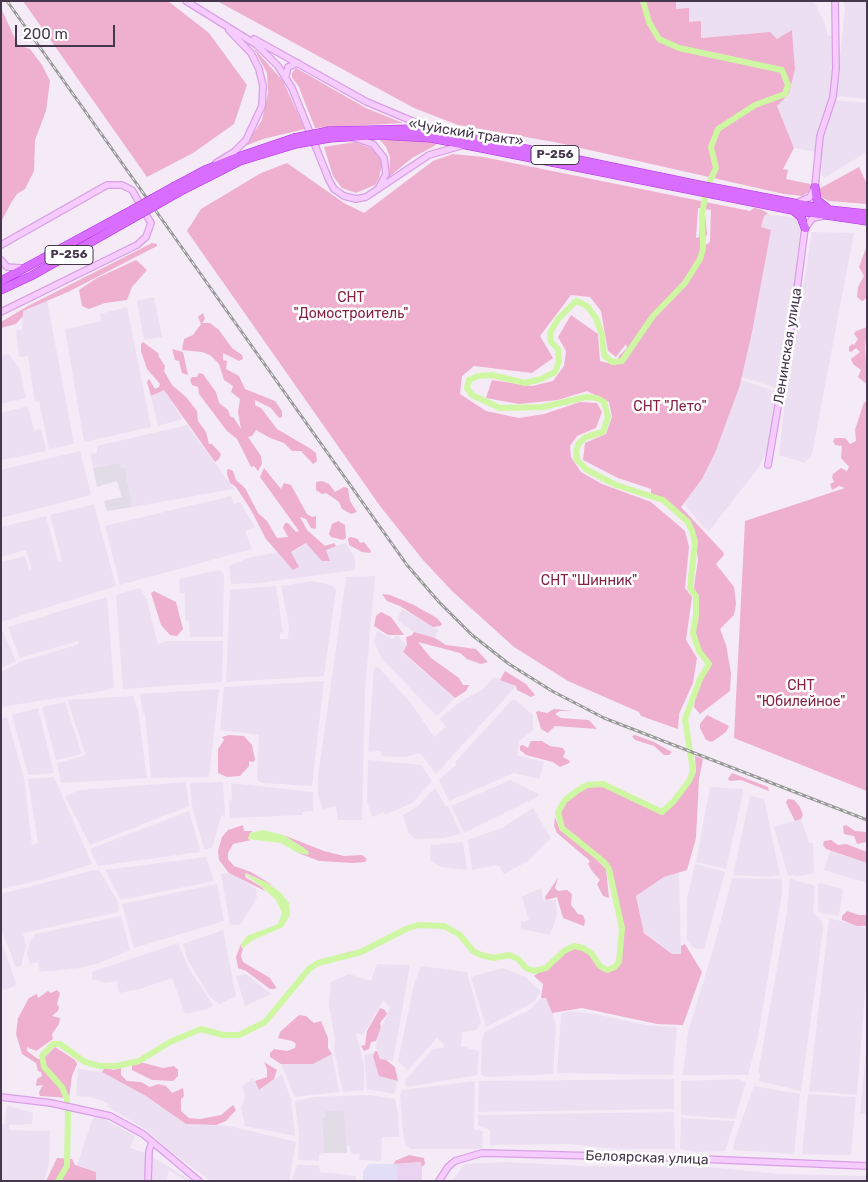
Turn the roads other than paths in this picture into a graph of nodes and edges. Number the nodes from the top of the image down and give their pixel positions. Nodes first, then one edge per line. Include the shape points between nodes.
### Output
1 (186, 1) edge
2 (835, 1) edge
3 (218, 20) junction
4 (232, 28) junction
5 (298, 64) junction
6 (286, 76) junction
7 (330, 134) junction
8 (346, 136) junction
9 (469, 140) junction
10 (295, 141) junction
11 (205, 170) junction
12 (815, 187) junction
13 (177, 189) junction
14 (370, 195) junction
15 (793, 207) junction
16 (828, 213) junction
17 (133, 214) junction
18 (867, 214) edge
19 (867, 221) edge
20 (805, 228) junction
21 (9, 240) junction
22 (1, 244) edge
23 (1, 250) edge
24 (1, 260) edge
25 (42, 261) junction
26 (1, 281) edge
27 (1, 290) edge
28 (1, 312) edge
29 (768, 465) dead end
30 (1, 1097) edge
31 (152, 1142) junction
32 (867, 1166) edge
33 (148, 1181) edge
34 (199, 1181) edge
35 (439, 1181) edge

1 - 3 street
2 - 12 street via 835,88 820,136
3 - 4 street
3 - 11 street via 251,53 263,86 262,106 246,140 234,152
4 - 5 street
4 - 6 street via 265,52
5 - 6 street via 288,67
5 - 9 street via 386,111
6 - 14 street via 332,185 347,197 356,199
7 - 8 highway, «Чуйский тракт» / Р-256
7 - 9 highway, «Чуйский тракт» / Р-256 via 359,128 412,129
7 - 10 highway, «Чуйский тракт» / Р-256, bridge
8 - 9 highway, «Чуйский тракт» / Р-256 via 398,135
8 - 14 street via 373,144 384,158 386,174 382,184
9 - 14 street via 429,155
9 - 15 highway, «Чуйский тракт» / Р-256
10 - 11 highway, «Чуйский тракт» / Р-256
10 - 13 highway, «Чуйский тракт» / Р-256
11 - 13 highway, «Чуйский тракт» / Р-256
12 - 15 street via 810,197
12 - 16 highway via 817,200
13 - 17 highway, «Чуйский тракт» / Р-256, bridge
15 - 16 highway, «Чуйский тракт» / Р-256
15 - 20 highway
16 - 18 highway, «Чуйский тракт» / Р-256
16 - 19 highway, «Чуйский тракт» / Р-256
16 - 20 street via 813,218
17 - 25 highway, «Чуйский тракт» / Р-256
17 - 27 highway, «Чуйский тракт» / Р-256 via 31,276
20 - 29 street, Ленинская улица
21 - 22 street
21 - 23 street
21 - 28 street via 107,185 122,185 132,190 151,223 146,238 137,245
24 - 25 street via 7,267 15,269
25 - 26 highway, «Чуйский тракт» / Р-256
30 - 31 street via 52,1103 110,1116
31 - 33 street
31 - 34 street
32 - 35 street, Белоярская улица via 482,1153 455,1161

